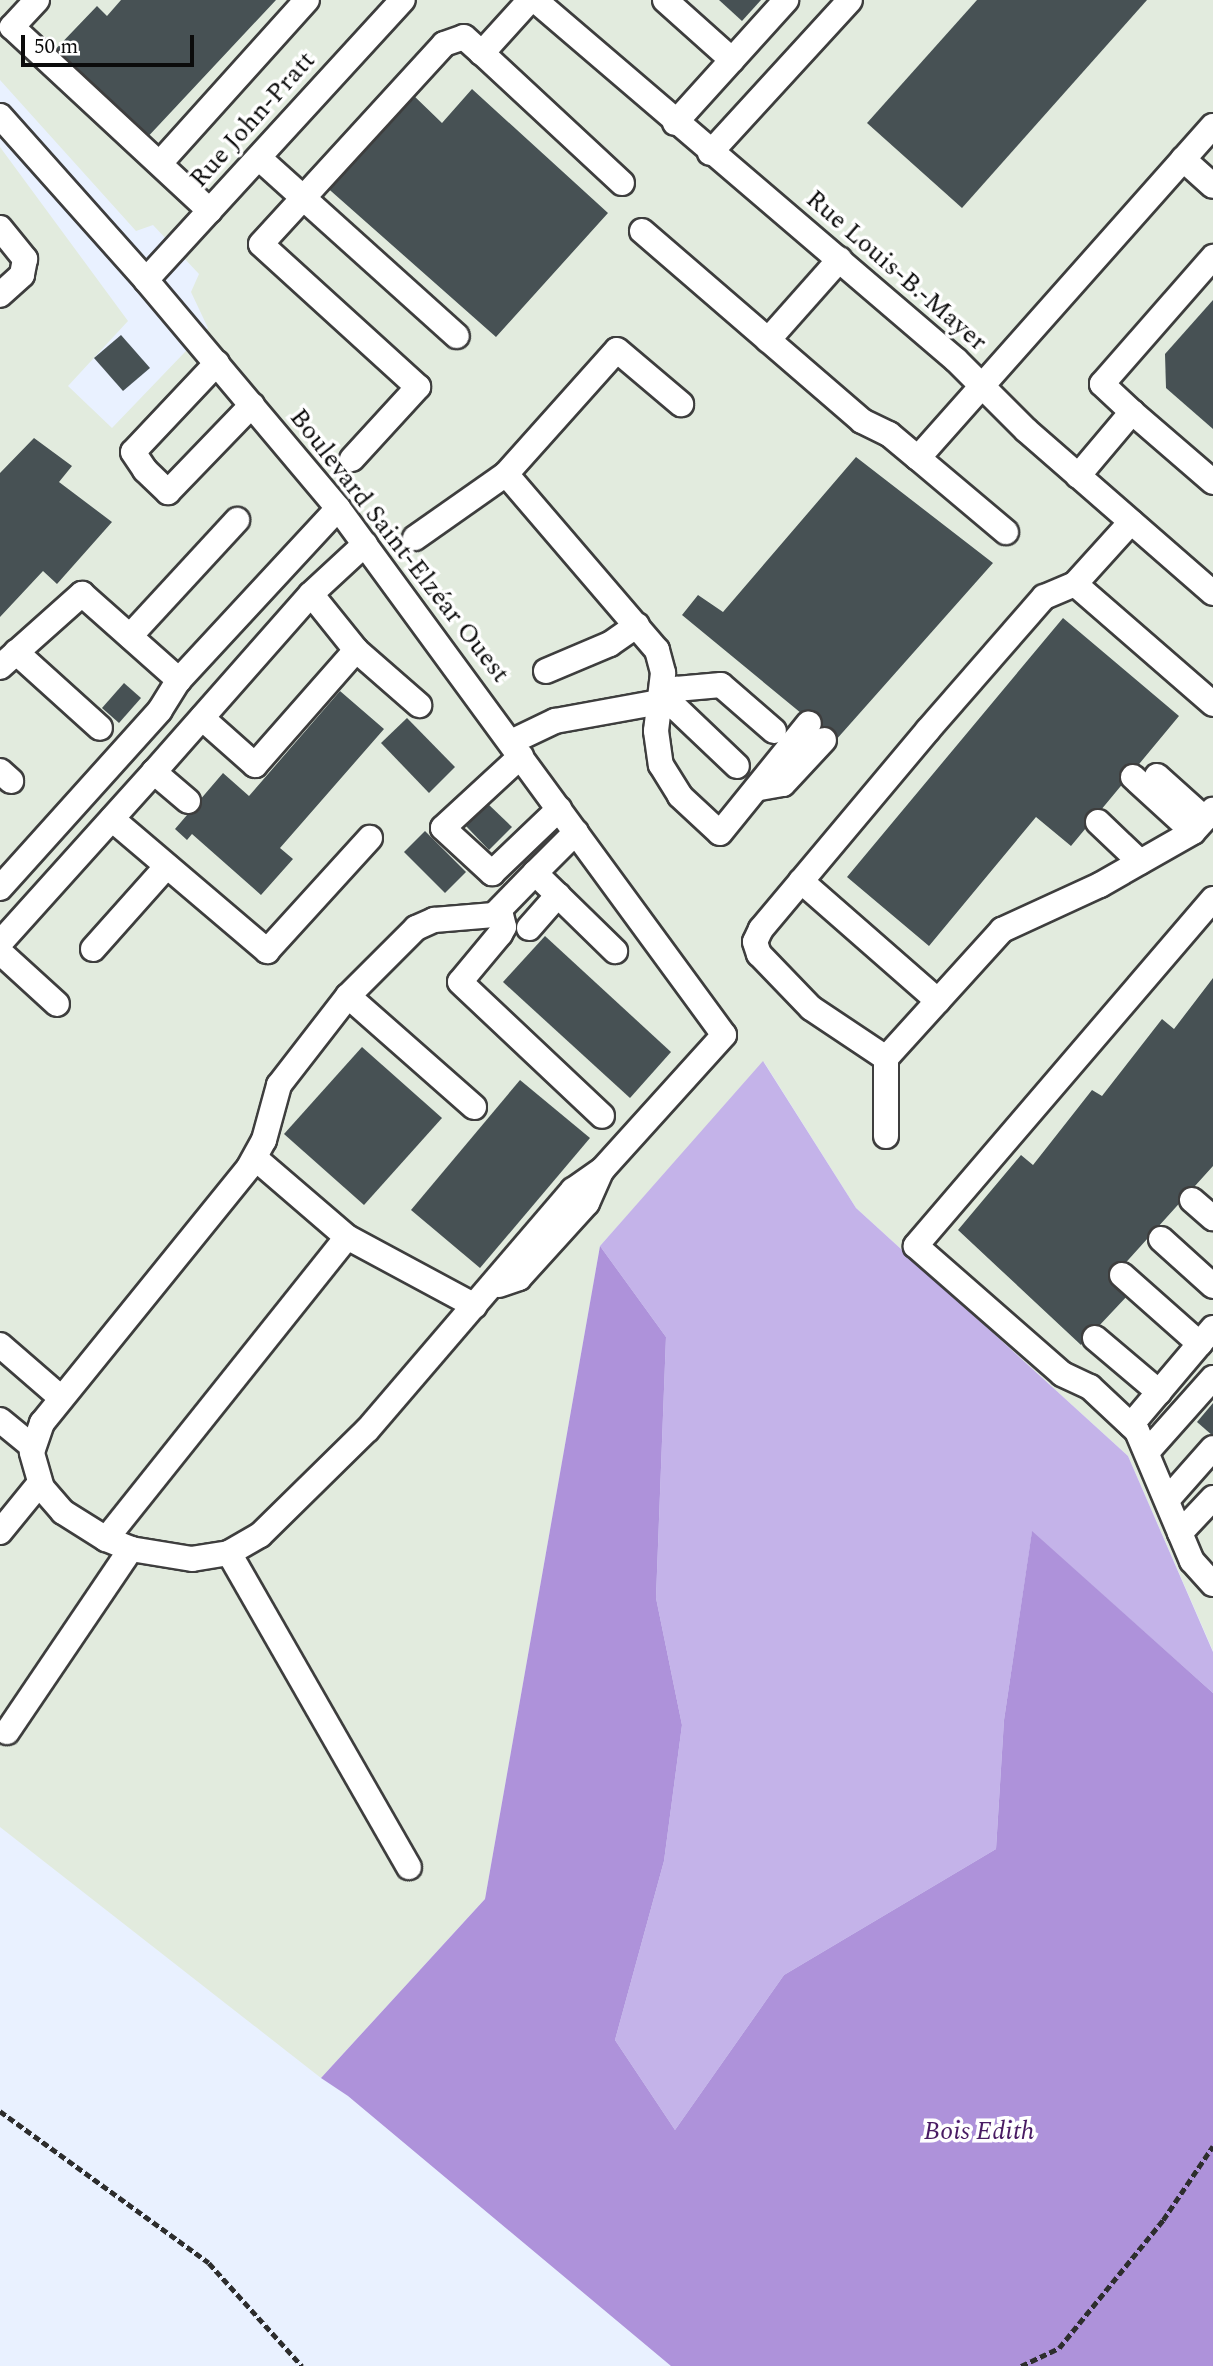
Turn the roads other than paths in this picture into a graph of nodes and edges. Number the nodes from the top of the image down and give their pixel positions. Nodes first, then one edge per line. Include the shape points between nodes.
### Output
1 (37, 0) edge
2 (307, 0) edge
3 (403, 0) edge
4 (532, 0) edge
5 (665, 0) edge
6 (786, 0) edge
7 (850, 0) edge
8 (482, 53) junction
9 (732, 60) junction
10 (0, 116) edge
11 (675, 123) junction
12 (1213, 126) edge
13 (710, 153) junction
14 (259, 158) junction
15 (1183, 159) junction
16 (161, 162) junction
17 (622, 183) dead end
18 (1213, 186) edge
19 (303, 198) junction
20 (211, 211) junction
21 (0, 228) edge
22 (642, 231) dead end
23 (1213, 257) edge
24 (840, 259) junction
25 (146, 280) junction
26 (0, 295) edge
27 (457, 335) dead end
28 (768, 340) junction
29 (217, 363) junction
30 (981, 386) junction
31 (681, 404) dead end
32 (252, 405) junction
33 (1132, 412) junction
34 (918, 458) junction
35 (352, 459) dead end
36 (506, 474) junction
37 (1078, 476) junction
38 (1213, 482) edge
39 (338, 508) junction
40 (237, 520) dead end
41 (1131, 522) junction
42 (1006, 532) dead end
43 (415, 538) dead end
44 (365, 544) junction
45 (1075, 584) junction
46 (1213, 593) edge
47 (311, 594) junction
48 (637, 625) junction
49 (130, 636) junction
50 (356, 650) junction
51 (8, 660) edge
52 (547, 671) dead end
53 (180, 680) junction
54 (660, 702) junction
55 (1213, 704) edge
56 (419, 705) dead end
57 (202, 718) junction
58 (100, 728) dead end
59 (774, 731) dead end
60 (817, 732) dead end
61 (516, 749) junction
62 (737, 765) dead end
63 (154, 772) junction
64 (1140, 773) dead end
65 (188, 801) dead end
66 (559, 809) junction
67 (111, 819) junction
68 (1204, 821) edge
69 (1098, 822) dead end
70 (576, 832) junction
71 (370, 838) dead end
72 (1140, 862) junction
73 (167, 866) junction
74 (535, 873) junction
75 (801, 881) junction
76 (0, 888) edge
77 (558, 895) junction
78 (1213, 899) edge
79 (500, 911) junction
80 (529, 928) dead end
81 (0, 943) edge
82 (93, 948) dead end
83 (615, 951) dead end
84 (0, 952) edge
85 (348, 996) junction
86 (937, 1001) junction
87 (57, 1004) dead end
88 (886, 1058) junction
89 (474, 1107) dead end
90 (602, 1116) dead end
91 (886, 1136) dead end
92 (255, 1157) junction
93 (1192, 1200) dead end
94 (1213, 1218) edge
95 (347, 1237) junction
96 (1161, 1239) dead end
97 (1122, 1275) dead end
98 (1213, 1286) edge
99 (482, 1297) junction
100 (1206, 1336) edge
101 (1095, 1338) dead end
102 (0, 1345) edge
103 (1213, 1378) edge
104 (1159, 1392) junction
105 (60, 1397) junction
106 (0, 1420) edge
107 (1131, 1425) junction
108 (33, 1447) junction
109 (1213, 1448) edge
110 (1147, 1452) junction
111 (40, 1483) junction
112 (1213, 1498) edge
113 (1167, 1500) junction
114 (0, 1532) edge
115 (1180, 1534) junction
116 (106, 1539) junction
117 (131, 1549) junction
118 (229, 1553) junction
119 (1213, 1584) edge
120 (8, 1732) dead end
121 (409, 1867) dead end

1 - 16 street via 12,27
2 - 16 street
3 - 14 street, Rue John-Pratt
4 - 8 street
4 - 11 street, Rue Louis-B.-Mayer
5 - 9 street
6 - 9 street
7 - 13 street
8 - 17 street
8 - 19 street via 464,37 444,44
9 - 11 street
10 - 25 street, Boulevard Saint-Elzéar Ouest
11 - 13 street, Rue Louis-B.-Mayer
12 - 15 street
13 - 24 street, Rue Louis-B.-Mayer
14 - 19 street
14 - 20 street, Rue John-Pratt
15 - 18 street
15 - 30 street
16 - 20 street
19 - 27 street
19 - 35 street via 261,244 418,387
20 - 25 street, Rue John-Pratt
21 - 26 street via 25,259 22,275
22 - 28 street
23 - 33 street via 1102,384
24 - 28 street
24 - 30 street, Rue Louis-B.-Mayer
25 - 29 street, Boulevard Saint-Elzéar Ouest
28 - 34 street via 862,421 889,434
29 - 32 street, Boulevard Saint-Elzéar Ouest
29 - 32 street via 133,452 145,470 169,492
30 - 34 street
30 - 37 street, Rue Louis-B.-Mayer
31 - 36 street via 617,350
32 - 39 street, Boulevard Saint-Elzéar Ouest
33 - 37 street
33 - 38 street
34 - 42 street
36 - 43 street
36 - 48 street
37 - 41 street, Rue Louis-B.-Mayer
39 - 44 street, Boulevard Saint-Elzéar Ouest
39 - 53 street
40 - 49 street
41 - 45 street
41 - 46 street, Rue Louis-B.-Mayer
44 - 47 street
44 - 61 street, Boulevard Saint-Elzéar Ouest
45 - 55 street
45 - 75 street via 1044,597
47 - 50 street
47 - 57 street
48 - 52 street via 610,644
48 - 54 street via 657,650 663,673
49 - 51 street via 82,594
49 - 53 street
50 - 56 street
50 - 57 street via 256,765
51 - 58 street
53 - 76 street via 160,710
54 - 59 street via 676,689 721,685
54 - 60 street via 658,753 667,778 720,833 760,788 771,766
54 - 61 street via 555,722
54 - 62 street via 676,708
57 - 63 street
61 - 66 street, Boulevard Saint-Elzéar Ouest
61 - 66 street via 443,828 492,873
63 - 65 street
63 - 67 street
64 - 68 street
66 - 70 street, Boulevard Saint-Elzéar Ouest
67 - 73 street
67 - 81 street
68 - 72 street
69 - 72 street
70 - 74 street
70 - 99 street, Boulevard Saint-Elzéar Ouest via 724,1035 603,1169 573,1190
71 - 73 street via 267,951
72 - 86 street via 1002,930
73 - 82 street
74 - 77 street
74 - 79 street
75 - 86 street
75 - 88 street via 761,929 756,948 774,975 811,1008
77 - 80 street
77 - 83 street
78 - 107 street via 916,1246 1062,1374 1090,1387
79 - 85 street via 485,917 434,920 416,928
79 - 90 street via 504,927 460,982
84 - 87 street
85 - 89 street
85 - 92 street via 279,1085
86 - 88 street
88 - 91 street
92 - 95 street
92 - 105 street
93 - 94 street
95 - 99 street
95 - 116 street
96 - 98 street
97 - 100 street
99 - 118 street via 305,1492 260,1535
100 - 104 street
101 - 104 street
102 - 105 street
103 - 110 street
104 - 107 street
105 - 108 street via 41,1423
106 - 108 street
107 - 110 street
108 - 111 street
109 - 113 street
110 - 113 street
111 - 114 street
111 - 116 street via 63,1512
112 - 115 street
113 - 115 street
115 - 119 street via 1192,1560
116 - 117 street
117 - 118 street via 192,1559
117 - 120 street
118 - 121 street

